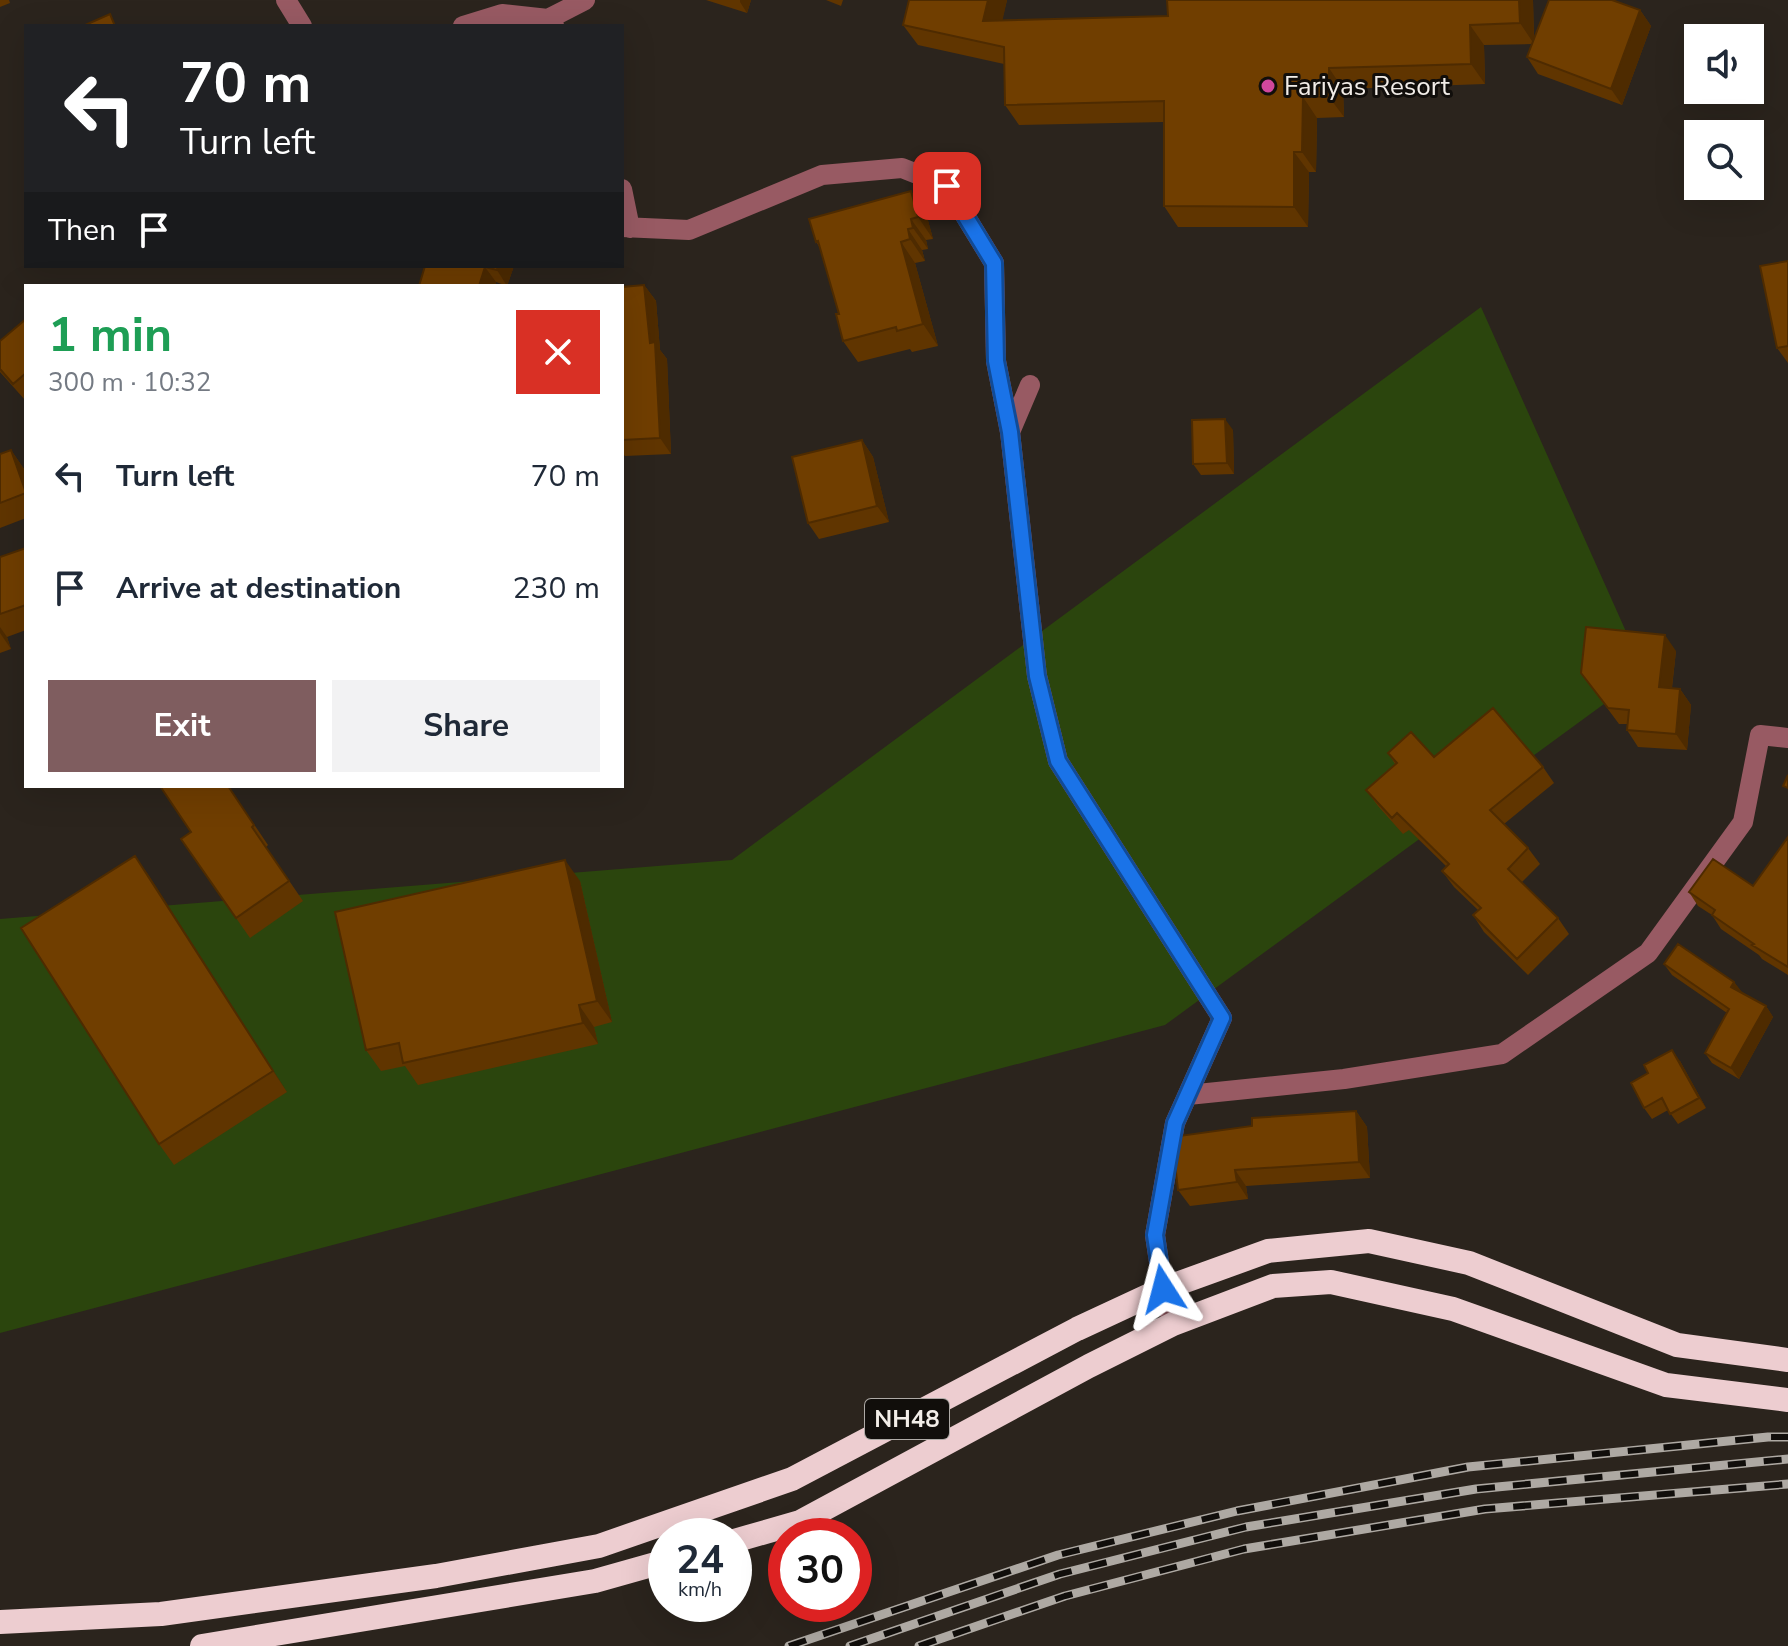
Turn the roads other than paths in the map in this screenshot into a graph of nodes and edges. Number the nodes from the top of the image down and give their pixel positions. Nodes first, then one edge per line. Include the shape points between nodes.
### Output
1 (286, 0) edge
2 (585, 0) edge
3 (551, 22) edge
4 (301, 24) edge
5 (470, 24) edge
6 (626, 227) edge
7 (1030, 385) dead end
8 (1010, 432) junction
9 (1788, 738) edge
10 (1188, 1095) junction
11 (1163, 1289) junction
12 (1173, 1324) junction
13 (1788, 1360) edge
14 (1788, 1400) edge
15 (752, 1536) edge
16 (648, 1566) edge
17 (0, 1622) edge
18 (202, 1646) edge

1 - 4 street
2 - 3 street
3 - 5 street via 502,14
6 - 8 street via 689,230 822,175 902,168 947,186 994,263 996,361
7 - 8 street
8 - 10 street via 1037,676 1058,761 1222,1018
9 - 10 street via 1760,735 1743,822 1648,953 1502,1054 1344,1079
10 - 11 street via 1175,1123 1155,1235
11 - 12 street
11 - 13 highway, NH48 via 1268,1251 1369,1241 1469,1263 1677,1345
11 - 17 highway, NH48 via 792,1479 599,1546 436,1576 161,1614
12 - 14 highway, NH48 via 1273,1286 1331,1282 1453,1309 1666,1385
12 - 15 highway, NH48 via 800,1522
16 - 18 highway via 595,1581

